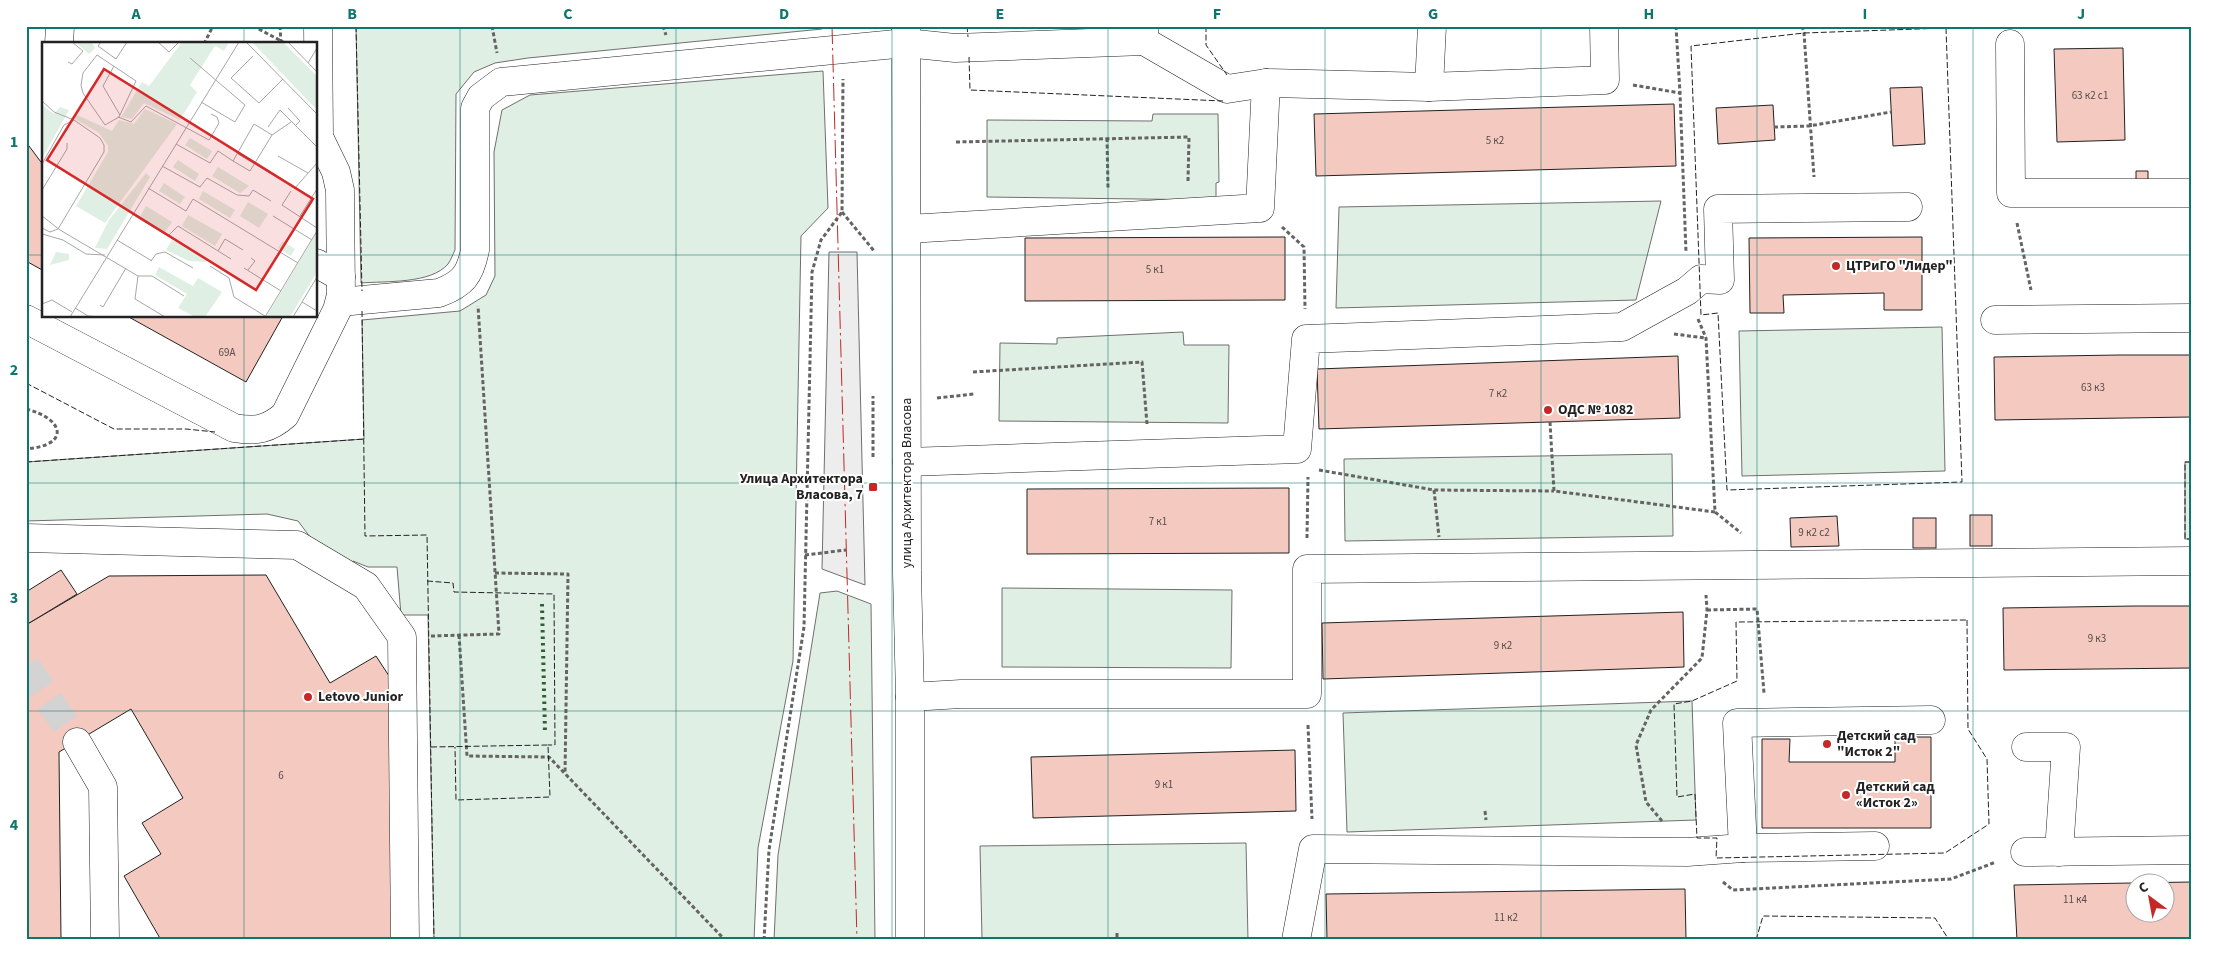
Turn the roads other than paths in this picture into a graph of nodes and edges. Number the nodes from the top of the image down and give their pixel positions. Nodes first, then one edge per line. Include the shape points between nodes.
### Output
1 (60, 26) edge
2 (318, 26) edge
3 (1432, 26) edge
4 (1604, 26) edge
5 (1144, 34) edge
6 (906, 35) edge
7 (59, 42) edge
8 (2010, 44) dead end
9 (1266, 83) junction
10 (1429, 87) junction
11 (319, 146) edge
12 (2191, 193) edge
13 (1908, 207) dead end
14 (908, 228) junction
15 (318, 265) edge
16 (341, 289) junction
17 (26, 318) edge
18 (2191, 318) edge
19 (1995, 320) dead end
20 (907, 462) junction
21 (26, 538) edge
22 (2191, 561) edge
23 (910, 697) junction
24 (1931, 720) dead end
25 (77, 742) tunnel mouth
26 (2026, 747) dead end
27 (1875, 846) dead end
28 (1743, 848) junction
29 (2191, 850) edge
30 (2024, 852) dead end
31 (2059, 852) junction
32 (104, 940) edge
33 (405, 940) edge
34 (910, 940) edge
35 (1296, 940) edge

1 - 7 street
2 - 11 street
3 - 10 street
4 - 10 street via 1605,80
5 - 6 street via 955,48
5 - 9 street via 1227,89
6 - 14 street, улица Архитектора Власова
6 - 16 street via 844,49 501,82 482,97 476,108 475,250 472,266 464,279 439,293
8 - 12 street via 2011,193
9 - 10 street
9 - 14 street via 1260,208
11 - 16 street via 334,167 340,190
13 - 20 street via 1718,209 1720,280 1701,280 1622,327 1306,339 1303,459 1149,454
14 - 20 street, улица Архитектора Власова
15 - 16 street
16 - 17 street via 285,415 274,424 250,431 234,428
18 - 19 street
20 - 23 street, улица Архитектора Власова
21 - 33 street via 297,545 366,586 402,637
22 - 23 street via 1307,569 1306,694 961,694
23 - 34 street, улица Архитектора Власова
24 - 28 street via 1737,723
25 - 32 street via 103,787
26 - 31 street via 2066,748
27 - 28 street
28 - 35 street via 1687,852 1313,849
29 - 31 street
30 - 31 street

